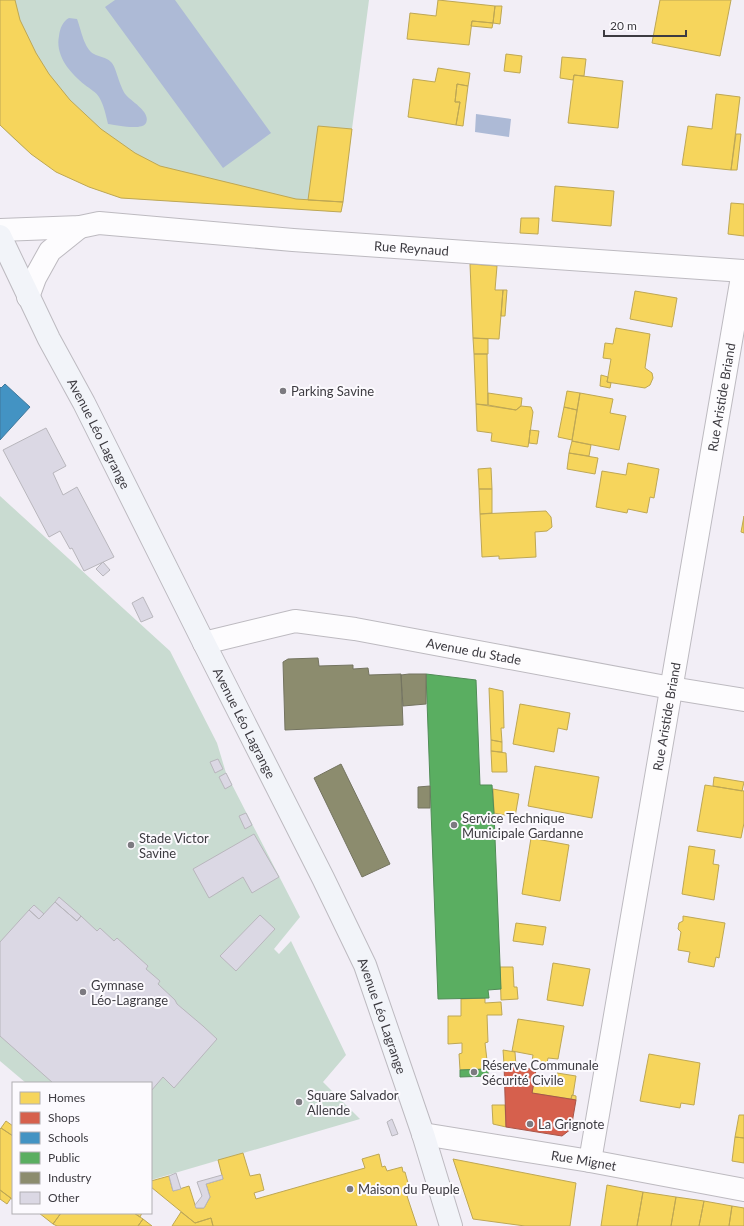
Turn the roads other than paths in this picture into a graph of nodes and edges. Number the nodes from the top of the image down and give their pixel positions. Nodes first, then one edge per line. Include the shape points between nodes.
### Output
1 (80, 227) junction
2 (0, 230) edge
3 (0, 236) edge
4 (743, 271) edge
5 (28, 297) junction
6 (204, 643) junction
7 (671, 688) junction
8 (744, 700) edge
9 (423, 1134) junction
10 (590, 1161) junction
11 (744, 1190) edge
12 (451, 1226) edge

1 - 2 street, Rue Reynaud
1 - 4 street, Rue Reynaud via 99,223
1 - 5 street, Rue Reynaud via 50,251
3 - 5 street, Avenue Léo Lagrange
4 - 7 street, Rue Aristide Briand
5 - 6 street, Avenue Léo Lagrange
6 - 7 street, Avenue du Stade via 295,621 355,629
6 - 9 street, Avenue Léo Lagrange via 365,965
7 - 8 street, Avenue du Stade
7 - 10 street, Rue Aristide Briand
9 - 10 street, Rue Mignet
9 - 12 street, Avenue Léo Lagrange
10 - 11 street, Rue Mignet

